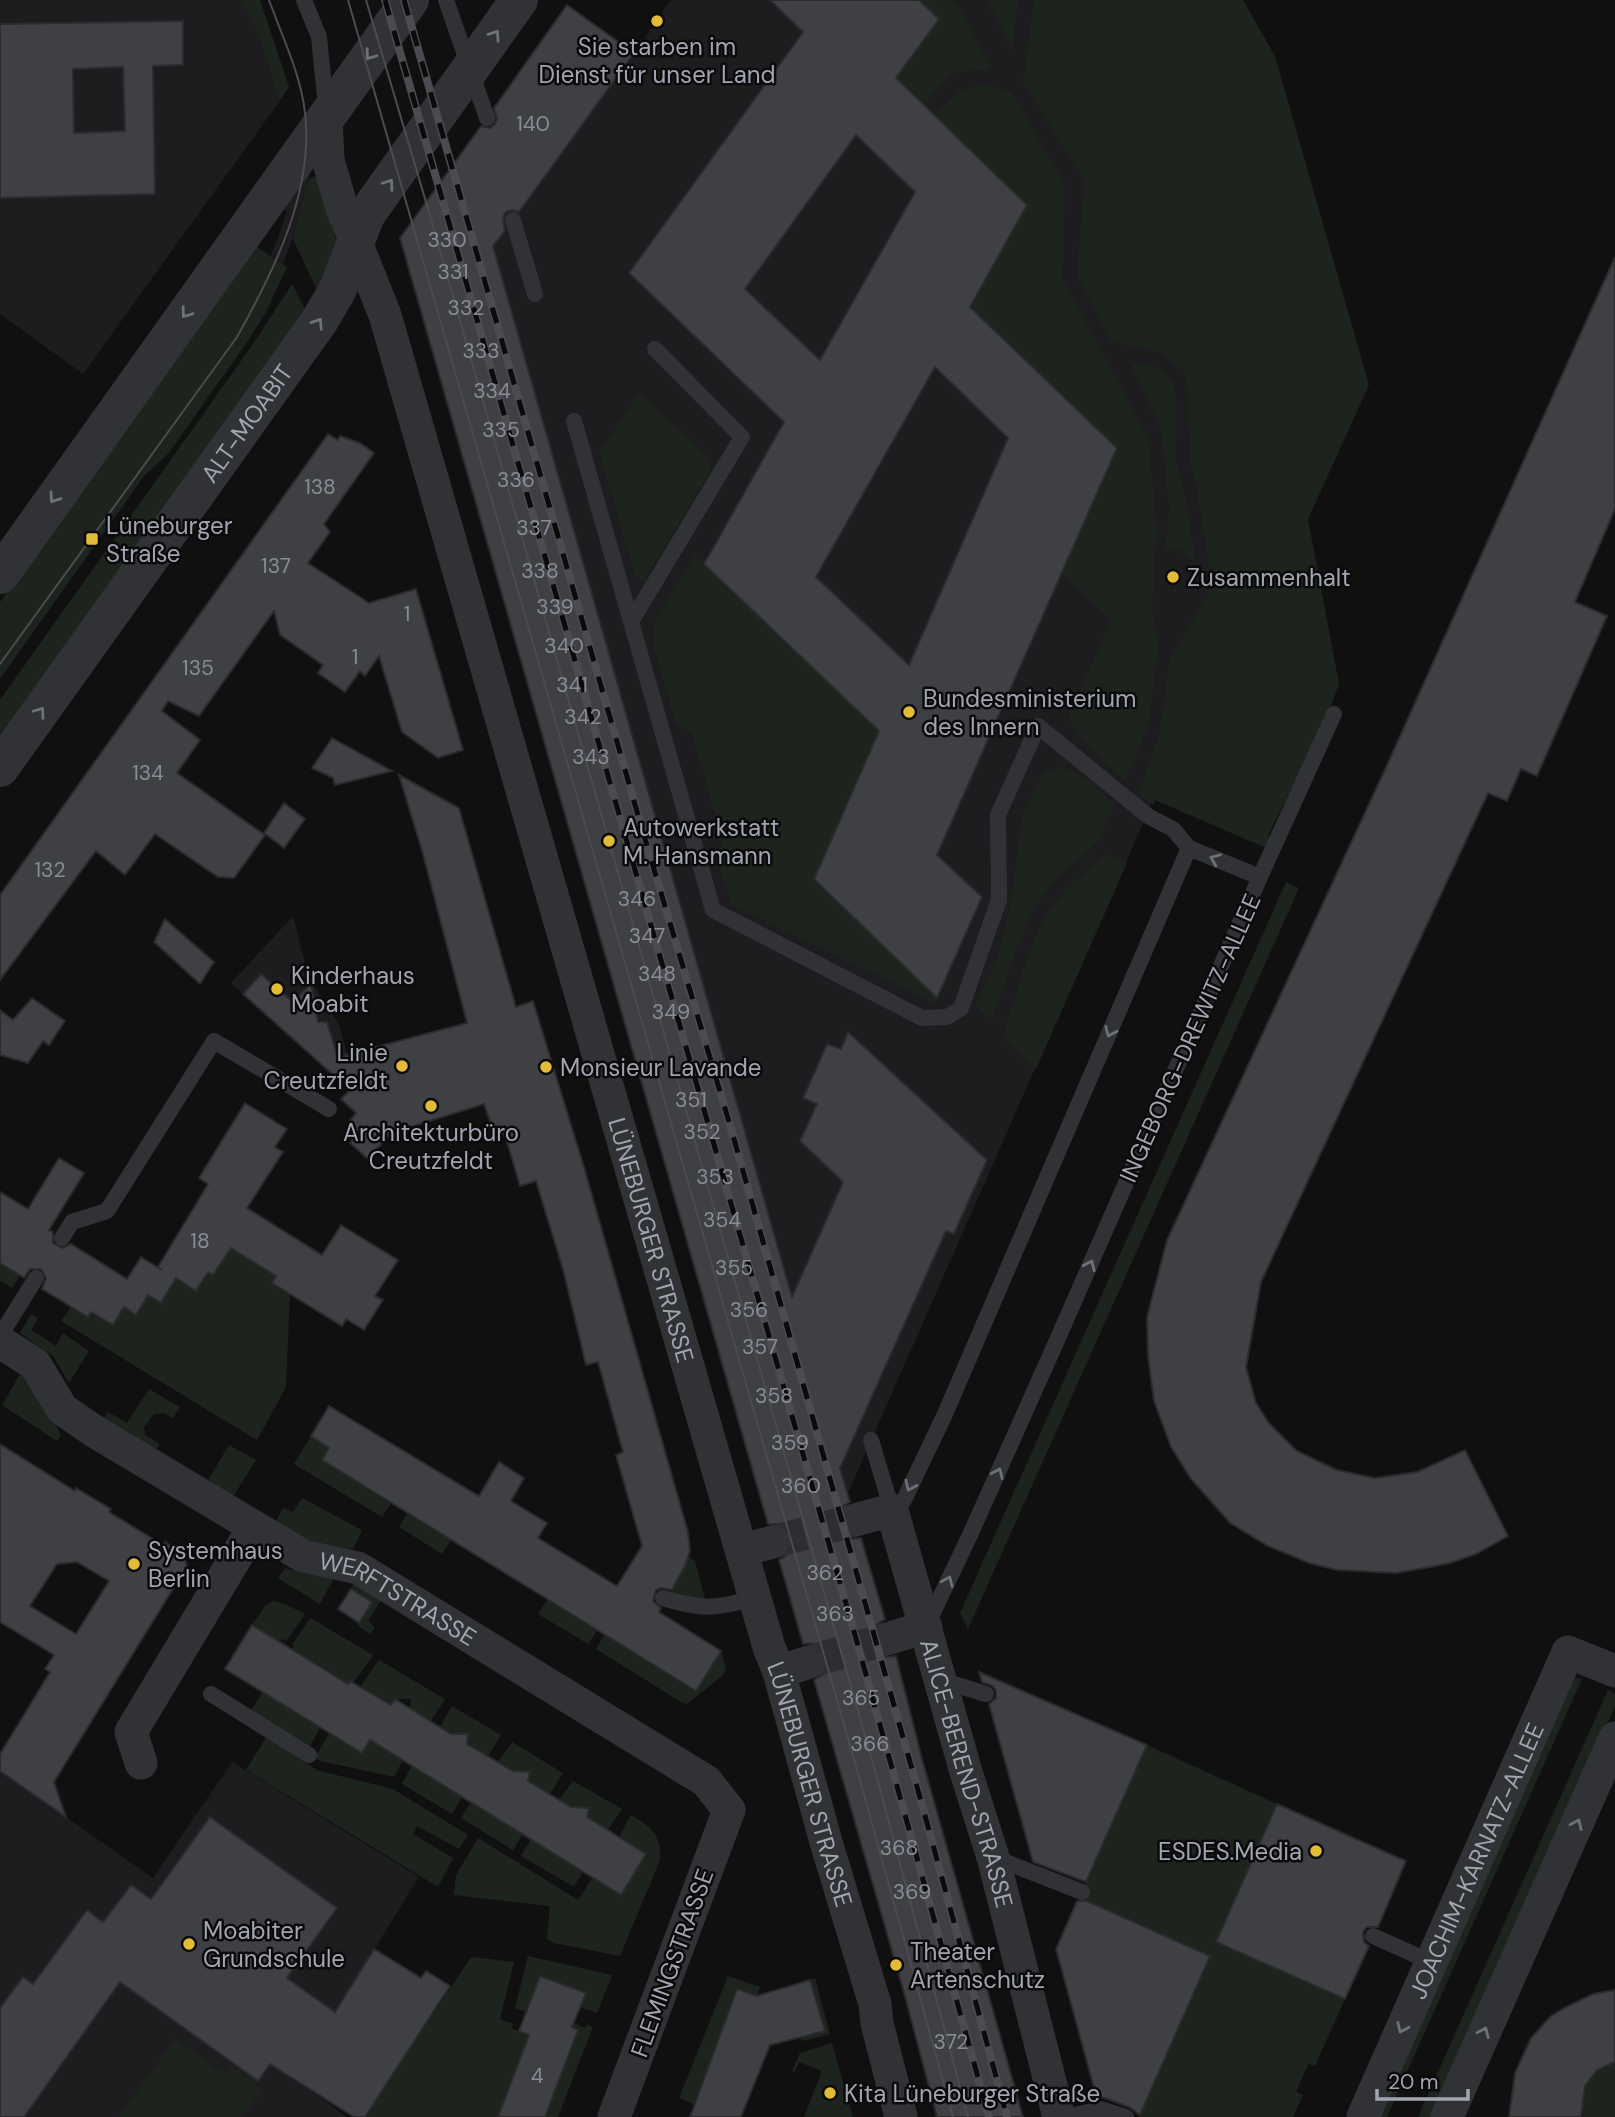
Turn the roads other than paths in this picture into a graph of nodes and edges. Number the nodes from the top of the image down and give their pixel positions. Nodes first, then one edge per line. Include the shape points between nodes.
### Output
1 (304, 0) edge
2 (410, 0) edge
3 (446, 0) edge
4 (519, 0) edge
5 (470, 70) junction
6 (327, 117) junction
7 (487, 118) dead end
8 (513, 220) dead end
9 (356, 243) junction
10 (535, 295) dead end
11 (655, 349) dead end
12 (574, 421) dead end
13 (0, 575) edge
14 (631, 622) junction
15 (1334, 714) dead end
16 (0, 768) edge
17 (1189, 848) junction
18 (1260, 877) junction
19 (329, 1109) dead end
20 (62, 1238) dead end
21 (36, 1278) dead end
22 (0, 1336) edge
23 (0, 1342) edge
24 (871, 1440) dead end
25 (892, 1510) junction
26 (855, 1520) tunnel mouth
27 (254, 1527) junction
28 (663, 1598) dead end
29 (755, 1598) junction
30 (926, 1627) junction
31 (890, 1638) tunnel mouth
32 (1615, 1671) edge
33 (941, 1680) junction
34 (211, 1694) dead end
35 (986, 1694) dead end
36 (1615, 1738) edge
37 (310, 1755) dead end
38 (141, 1763) dead end
39 (729, 1810) joint
40 (993, 1857) junction
41 (1082, 1892) dead end
42 (1373, 1936) dead end
43 (1431, 1962) junction
44 (614, 2117) edge
45 (901, 2117) edge
46 (1059, 2117) edge
47 (1066, 2117) edge
48 (1126, 2117) edge
49 (1363, 2117) edge
50 (1447, 2117) edge

1 - 6 lane via 319,37
2 -> 6 street
3 - 5 lane
5 -> 4 street, ALT-MOABIT
5 - 7 lane
9 -> 5 street, ALT-MOABIT via 366,215
6 - 9 street via 328,160
6 -> 13 street
8 - 10 lane
16 -> 9 street, ALT-MOABIT via 320,320
9 - 29 street, LÜNEBURGER STRASSE via 385,316 641,1207 758,1546
11 - 14 lane via 741,437
12 - 14 lane
14 - 17 lane via 713,910 922,1018 947,1017 961,1008 999,900 998,814 1038,726 1148,816 1173,829
15 - 18 lane
18 -> 17 lane, INGEBORG-DREWITZ-ALLEE
17 -> 25 lane via 945,1414 904,1500
30 -> 18 lane, INGEBORG-DREWITZ-ALLEE
19 - 20 lane via 214,1041 107,1211 72,1222
21 - 22 lane
23 - 27 street, WERFTSTRASSE via 34,1364 62,1409
24 - 25 lane
25 - 26 street
25 - 30 street, ALICE-BEREND-STRASSE
27 - 38 street via 131,1732
27 - 39 street, WERFTSTRASSE via 303,1556 358,1568 382,1582 706,1781
28 - 29 lane via 694,1608 728,1606
29 - 45 street, LÜNEBURGER STRASSE via 794,1667 826,1842 875,2004
30 - 31 street
30 - 33 street, ALICE-BEREND-STRASSE
32 - 43 street, JOACHIM-KARNATZ-ALLEE via 1568,1652
33 - 35 lane
33 - 40 street, ALICE-BEREND-STRASSE
34 - 37 lane
50 -> 36 street
39 - 44 street, FLEMINGSTRASSE
40 - 41 lane
40 - 46 street, ALICE-BEREND-STRASSE
42 - 43 lane
43 -> 49 street, JOACHIM-KARNATZ-ALLEE
47 - 48 lane via 1101,2109

